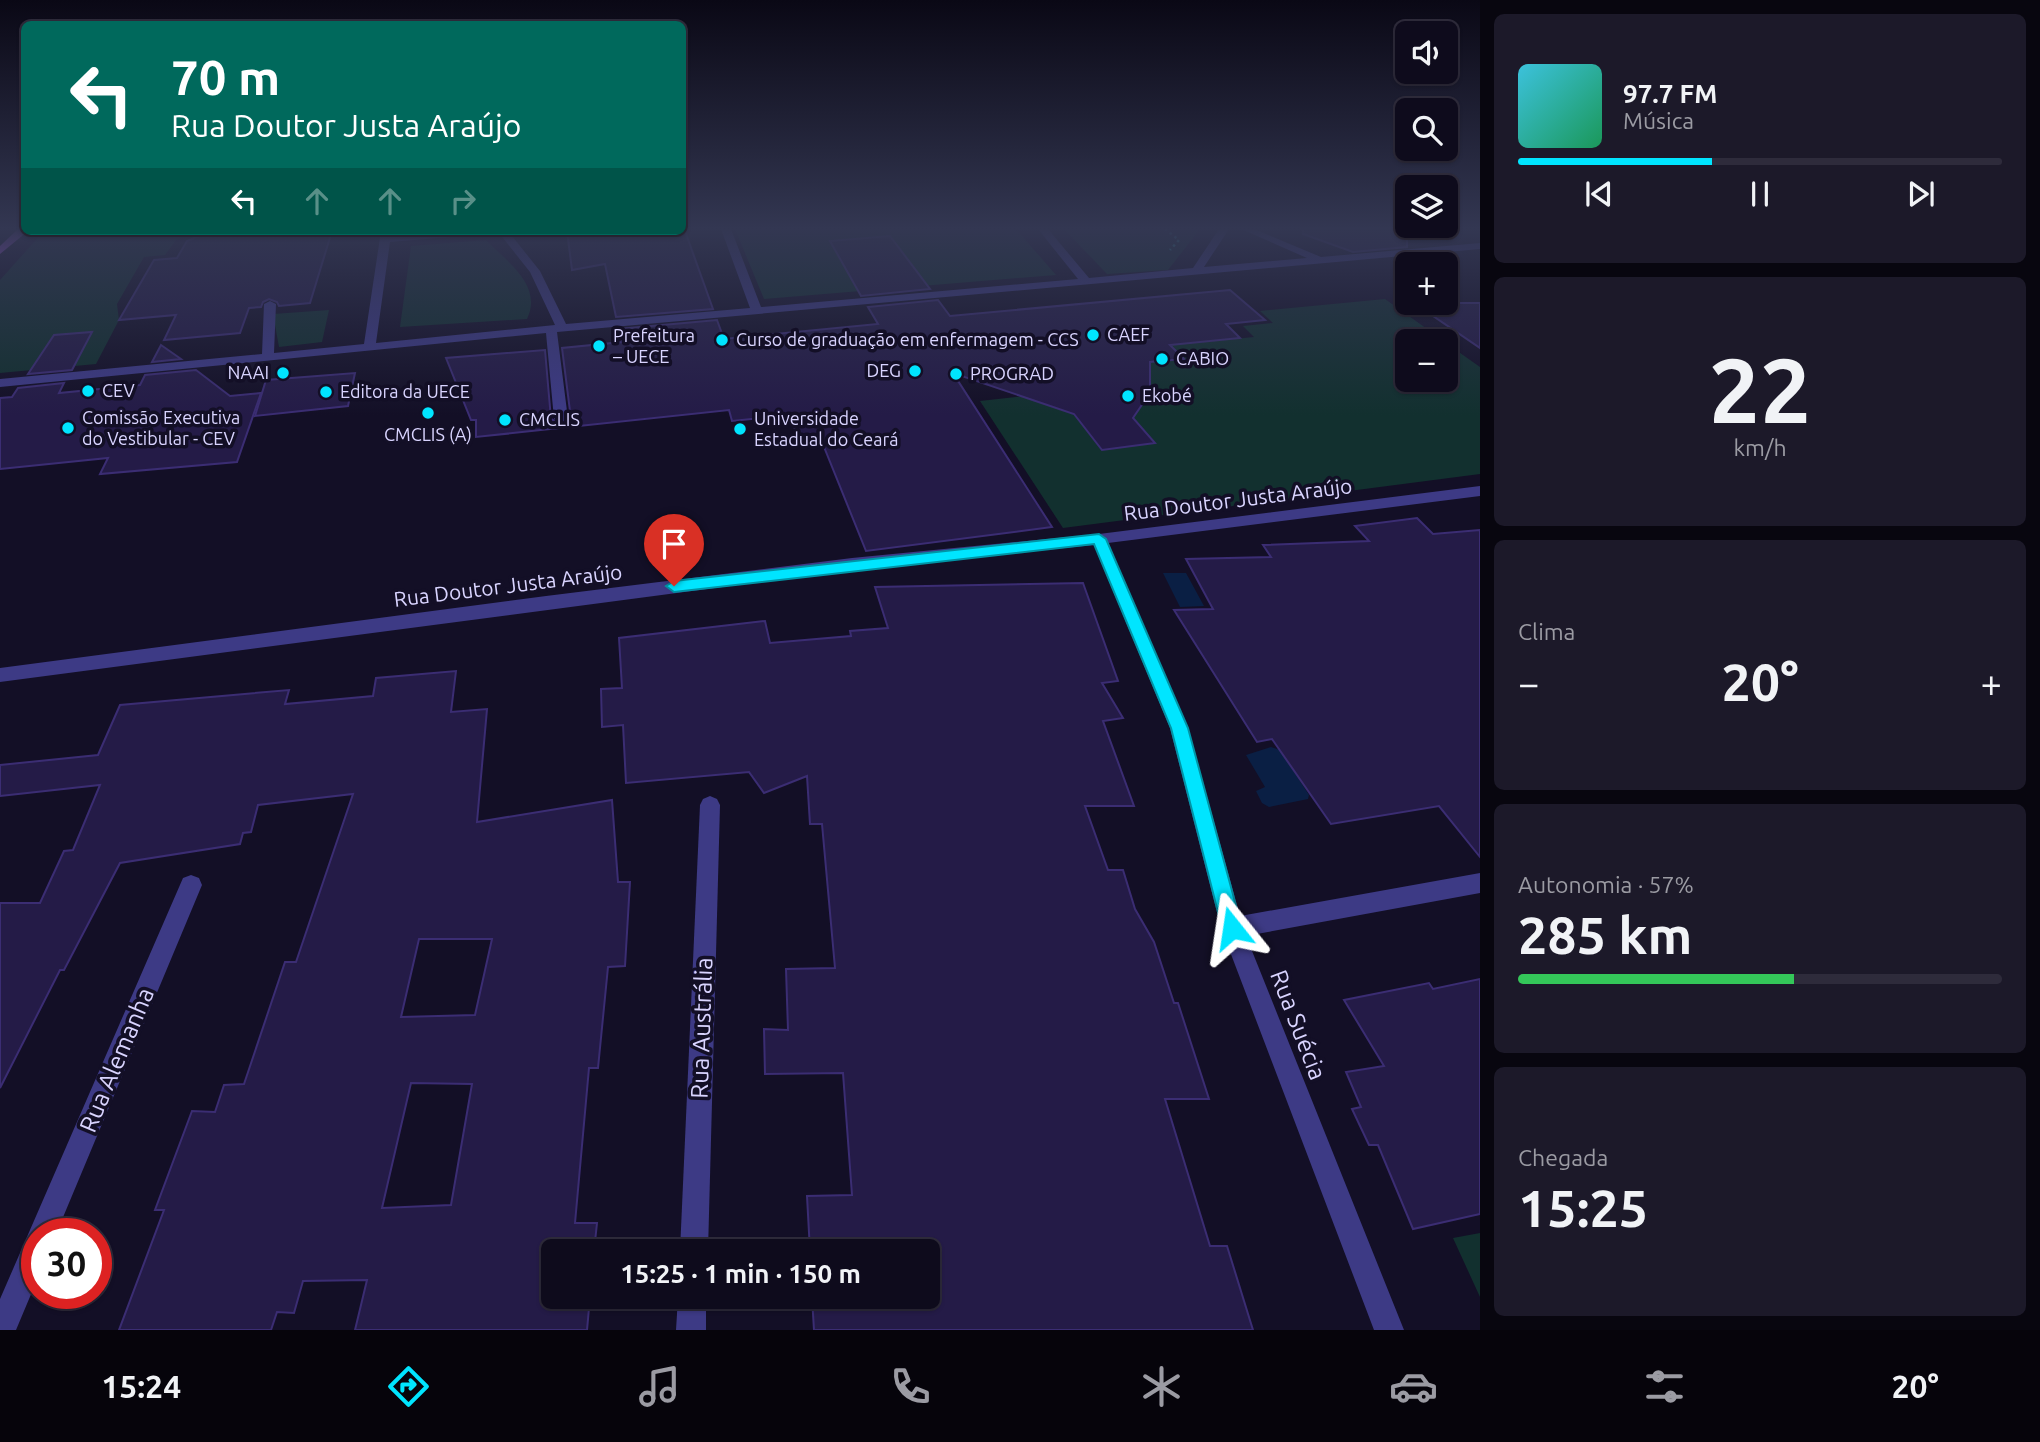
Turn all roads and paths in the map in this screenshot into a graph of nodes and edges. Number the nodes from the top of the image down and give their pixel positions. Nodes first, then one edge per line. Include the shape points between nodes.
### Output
1 (377, 291) edge
2 (543, 291) edge
3 (750, 291) edge
4 (972, 291) edge
5 (270, 304) dead end
6 (757, 310) junction
7 (557, 329) junction
8 (369, 347) junction
9 (268, 356) junction
10 (0, 383) edge
11 (561, 419) dead end
12 (1480, 491) edge
13 (1099, 539) junction
14 (0, 675) edge
15 (710, 805) dead end
16 (1480, 883) edge
17 (191, 885) dead end
18 (1232, 928) junction
19 (49, 1218) edge
20 (694, 1239) edge
21 (21, 1284) edge
22 (692, 1309) edge
23 (1, 1330) edge
24 (691, 1330) edge
25 (1389, 1330) edge

1 - 8 street
2 - 7 street
3 - 6 street
4 - 6 street
5 - 9 street
6 - 7 street
7 - 8 street
7 - 11 street
8 - 9 street
9 - 10 street
12 - 13 street, Rua Doutor Justa Araújo
13 - 14 street, Rua Doutor Justa Araújo via 852,564
13 - 18 street, Rua Suécia via 1179,728
15 - 20 street, Rua Austrália
16 - 18 street
17 - 19 street, Rua Alemanha
18 - 25 street, Rua Suécia
21 - 23 street
22 - 24 street

